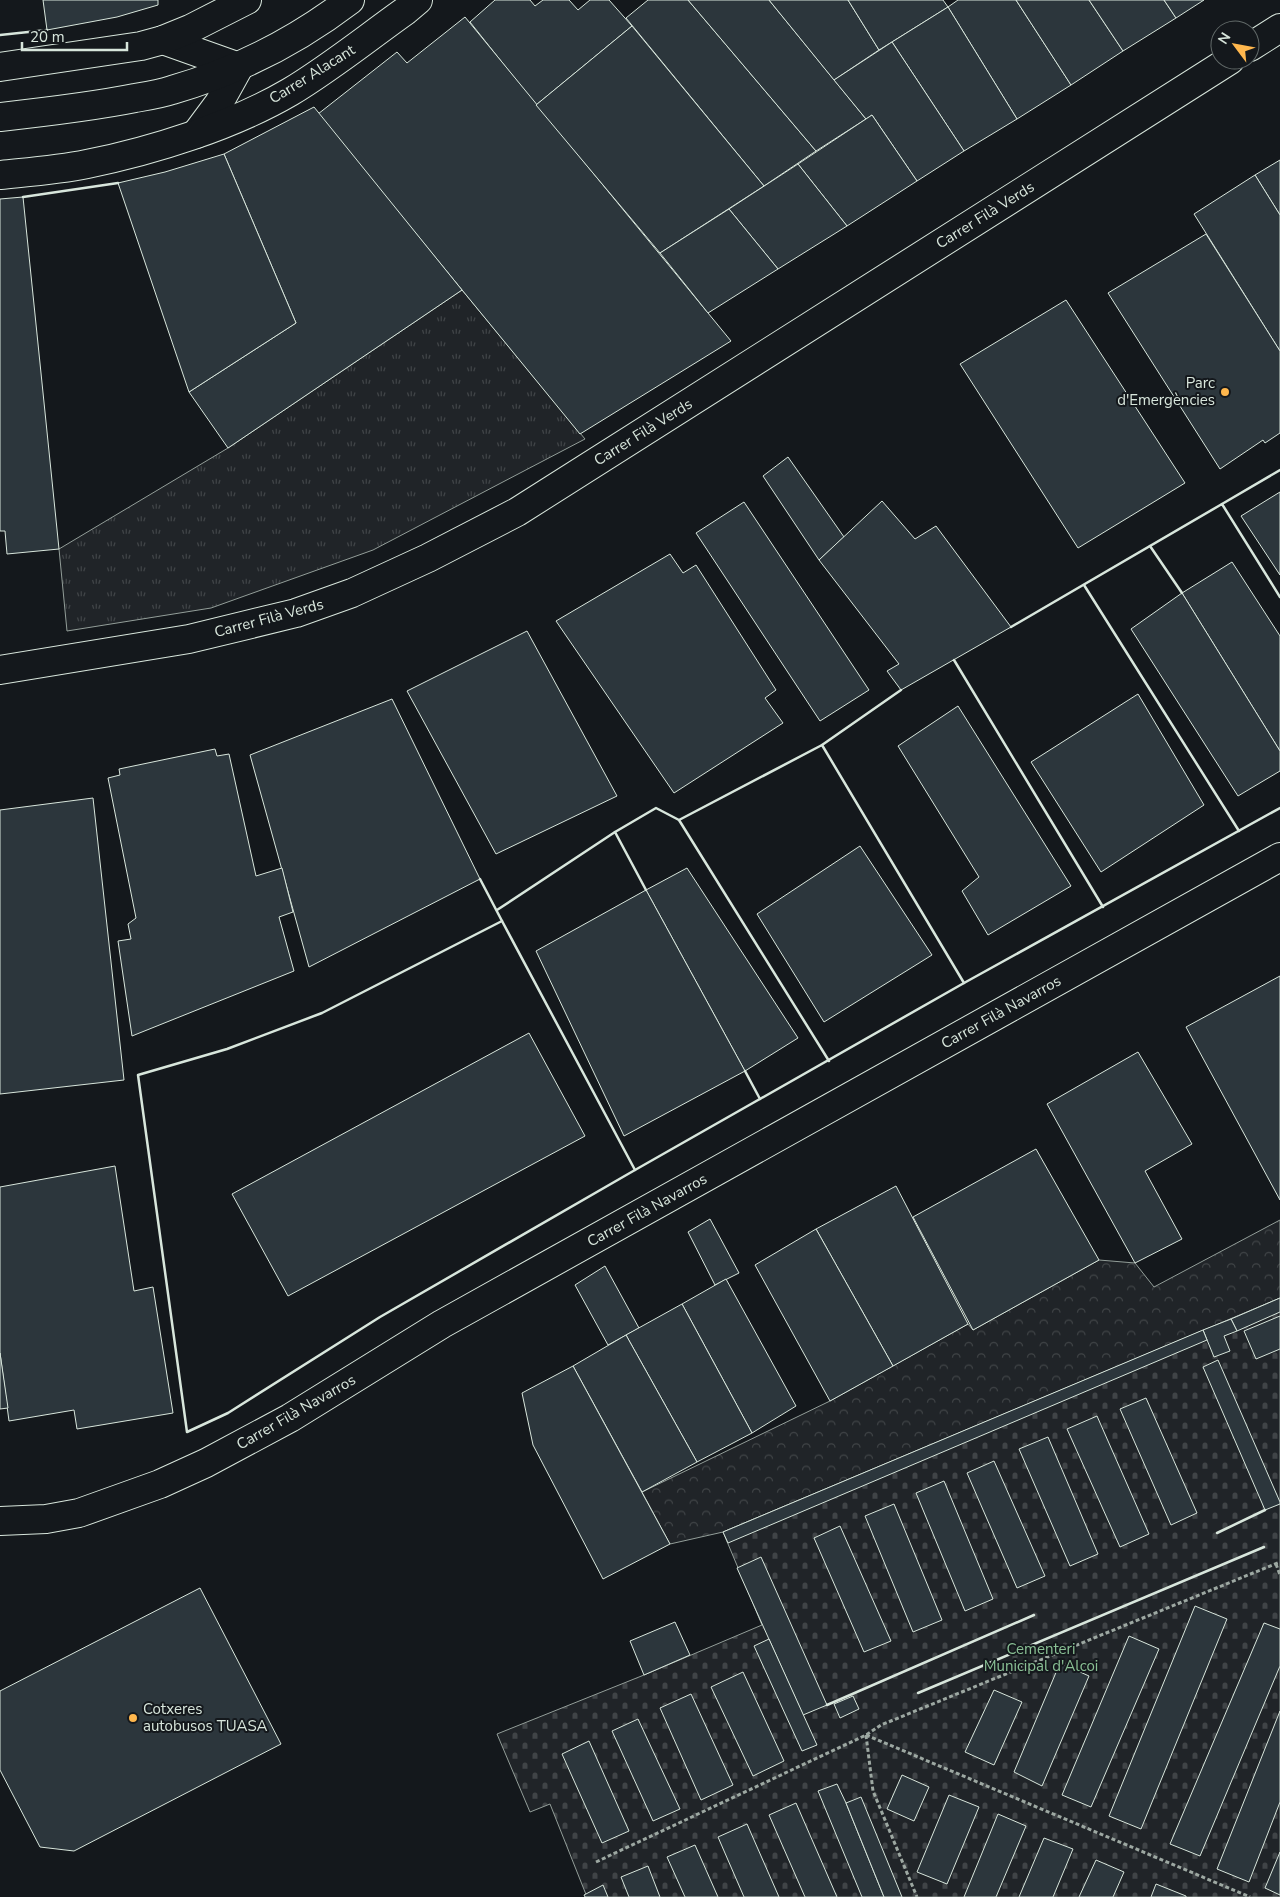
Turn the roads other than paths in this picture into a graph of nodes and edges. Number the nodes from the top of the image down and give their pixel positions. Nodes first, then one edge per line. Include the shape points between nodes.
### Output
1 (247, 0) edge
2 (350, 0) edge
3 (418, 0) edge
4 (1280, 28) edge
5 (163, 40) junction
6 (1260, 41) edge
7 (0, 67) edge
8 (239, 67) junction
9 (1214, 70) edge
10 (0, 117) edge
11 (196, 134) junction
12 (0, 175) edge
13 (0, 670) edge
14 (1280, 857) edge
15 (0, 1521) edge

1 - 5 street
2 - 8 street via 316,25
3 - 11 street, Carrer Alacant via 289,92
4 - 6 street
5 - 7 street
5 - 8 street
8 - 10 street via 171,91 74,109
8 - 11 street via 219,103
9 - 13 street, Carrer Filà Verds via 526,506 428,558 352,593 296,613 189,639
11 - 12 street, Carrer Alacant via 86,164
14 - 15 street, Carrer Filà Navarros via 442,1324 290,1418 206,1463 160,1484 79,1512 46,1519

